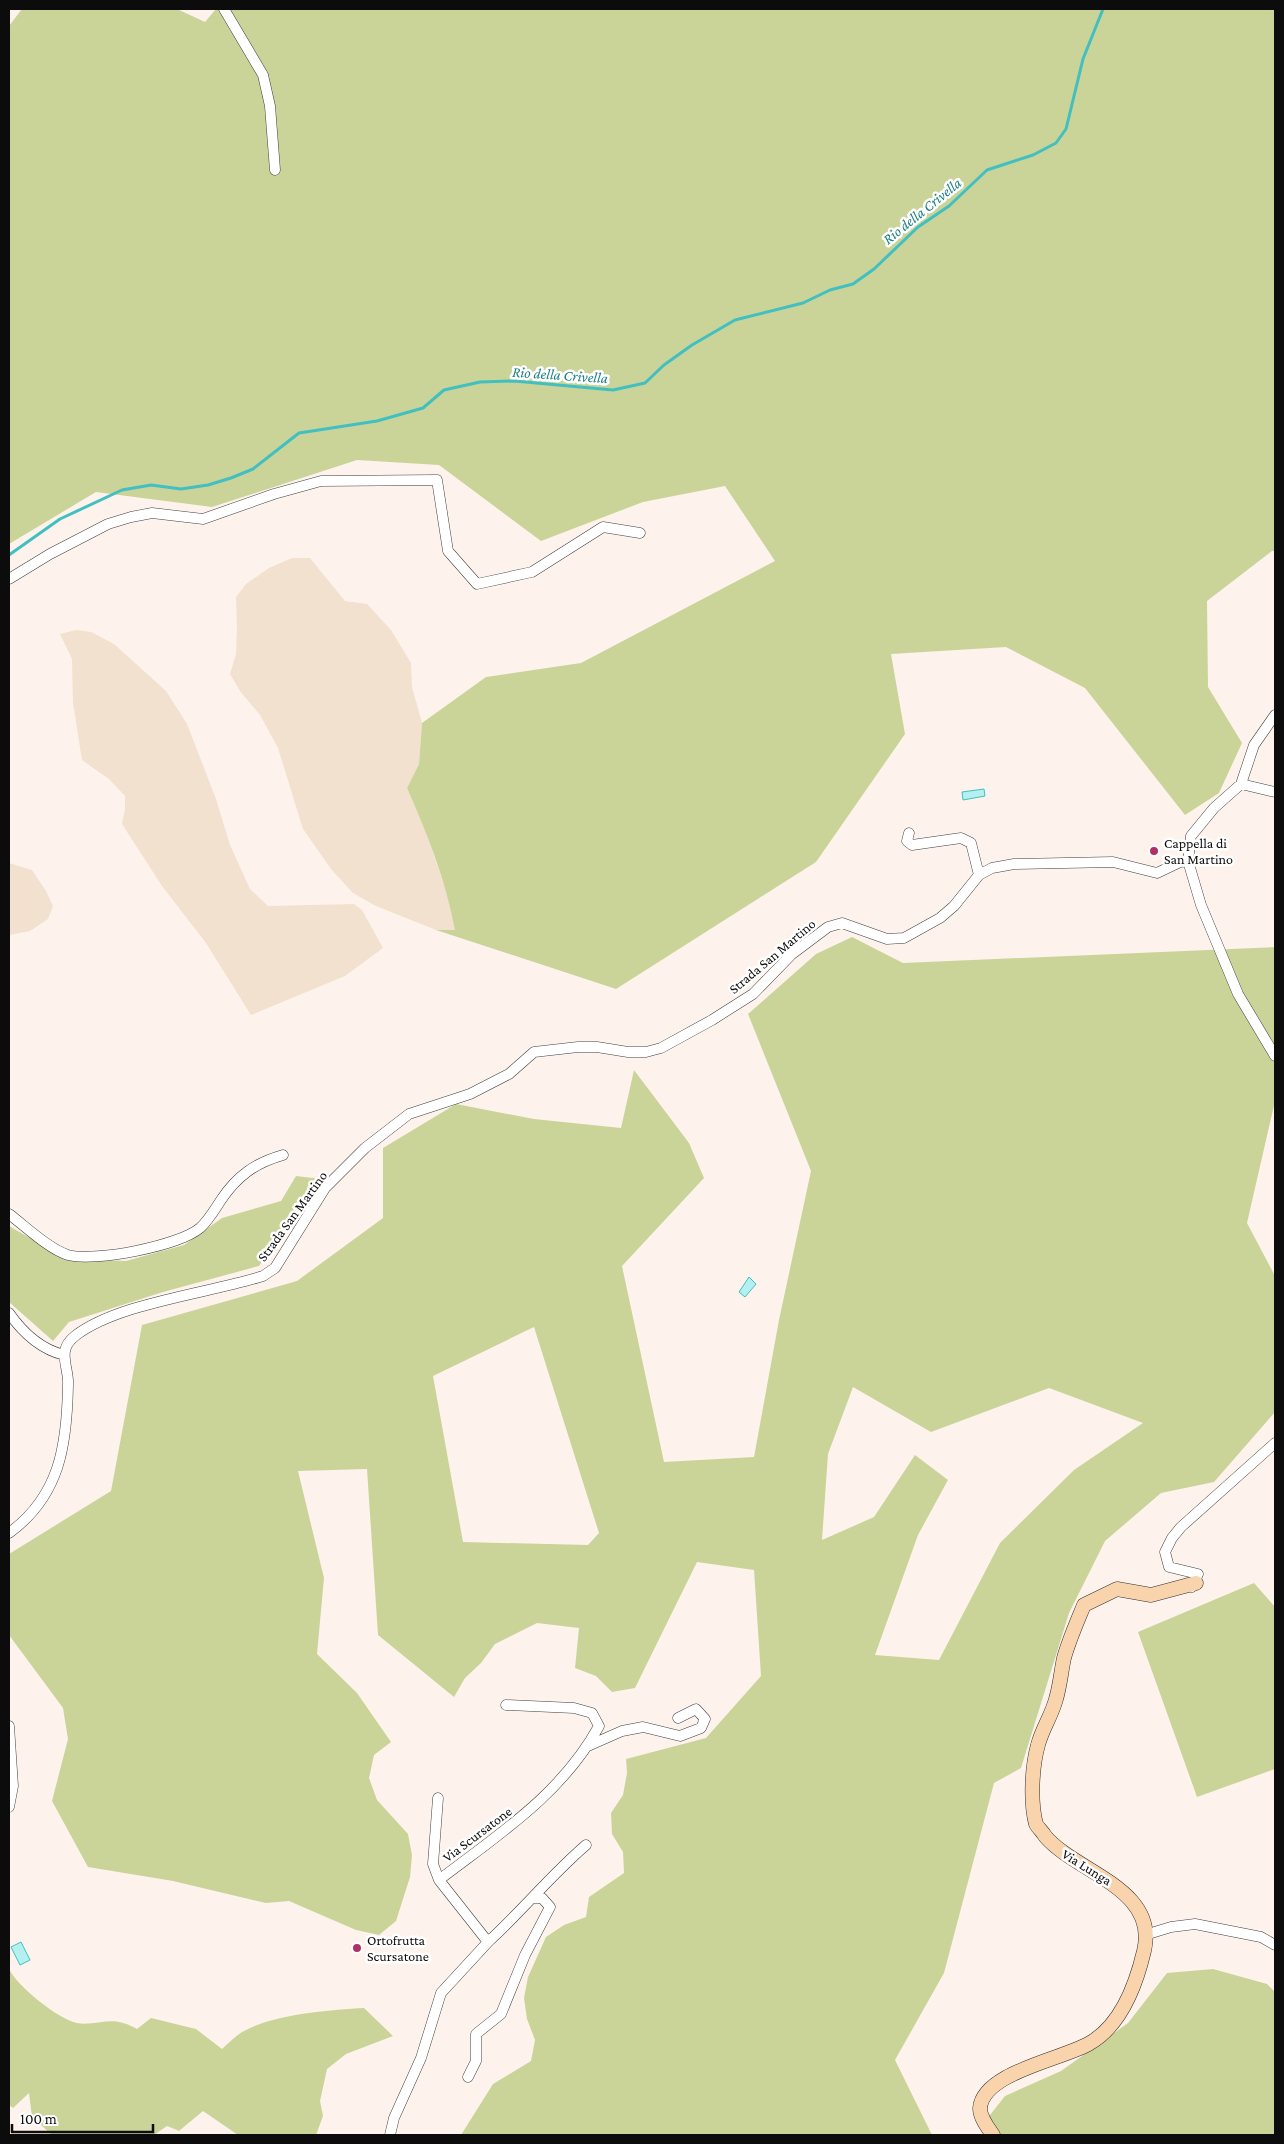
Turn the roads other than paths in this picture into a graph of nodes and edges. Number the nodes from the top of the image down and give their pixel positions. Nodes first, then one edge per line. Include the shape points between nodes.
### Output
1 (224, 9) edge
2 (274, 170) dead end
3 (640, 533) dead end
4 (9, 579) edge
5 (1275, 715) edge
6 (1241, 784) junction
7 (1275, 792) edge
8 (909, 833) dead end
9 (1188, 861) junction
10 (979, 875) junction
11 (1275, 1056) edge
12 (283, 1155) dead end
13 (9, 1214) edge
14 (9, 1313) edge
15 (64, 1355) junction
16 (1275, 1443) edge
17 (9, 1533) edge
18 (1193, 1585) joint
19 (506, 1705) dead end
20 (678, 1718) dead end
21 (9, 1726) edge
22 (588, 1746) junction
23 (438, 1798) dead end
24 (9, 1807) edge
25 (586, 1846) dead end
26 (439, 1880) junction
27 (533, 1898) junction
28 (1144, 1935) junction
29 (488, 1942) junction
30 (1275, 1945) edge
31 (468, 2077) dead end
32 (390, 2135) edge
33 (993, 2135) edge

1 - 2 street via 263,75 270,106
3 - 4 street via 603,527 532,572 477,584 448,551 437,480 321,481 203,519 152,513 108,524
5 - 6 street via 1254,745
6 - 7 street
6 - 9 street via 1214,808 1191,836
8 - 10 street via 907,841 912,845 961,838 971,843
9 - 10 street via 1157,873 1113,862 1096,862 1014,864 992,868
9 - 11 street via 1201,905 1238,994
10 - 15 street, Strada San Martino via 940,918 904,938 887,939 842,923 828,927 792,954 753,994 660,1048 628,1052 578,1047 534,1052 508,1074 470,1094 409,1114 365,1148 325,1188 275,1268 263,1276 134,1309 104,1320 75,1336 65,1348
12 - 13 street via 264,1160 237,1178 201,1227 172,1243 83,1257 67,1254 42,1240
14 - 15 street via 41,1346
15 - 17 street via 69,1376 68,1407 53,1480 30,1517
16 - 18 street via 1204,1504 1172,1538 1165,1552 1169,1567 1198,1574
18 - 28 street, Via Lunga via 1150,1595 1117,1589 1084,1605 1065,1657 1056,1700 1038,1745 1032,1782 1037,1825 1053,1845 1128,1896 1137,1908
19 - 22 street, Via Scursatone via 574,1708 592,1713 599,1726
20 - 22 street via 696,1709 705,1719 701,1728 680,1736 643,1727 622,1731
21 - 24 street via 13,1786
22 - 26 street, Via Scursatone via 551,1792 504,1833
23 - 26 street via 433,1864
25 - 27 street via 562,1866
26 - 29 street, Via Scursatone
27 - 29 street
27 - 31 street via 542,1898 550,1907 525,1955 501,2014 476,2034 476,2061
28 - 30 street via 1196,1924 1261,1937
28 - 33 street, Via Lunga via 1145,1950 1125,2009 1110,2027 1090,2044 1000,2080 986,2094 980,2108 982,2118
29 - 32 street via 442,1993 421,2058 394,2118

